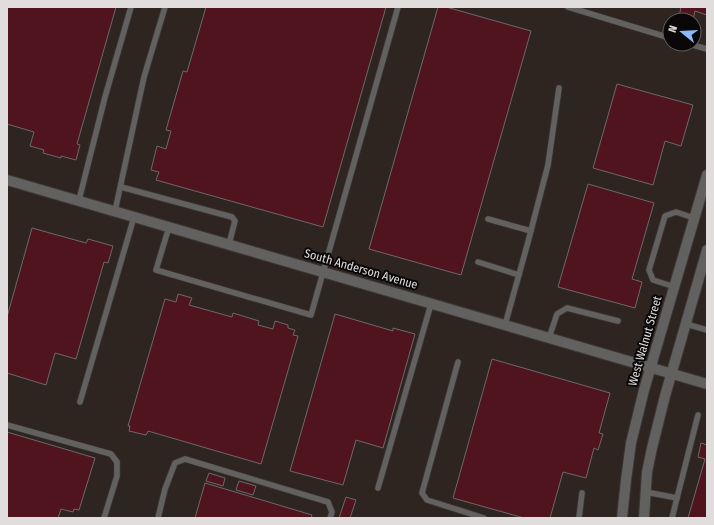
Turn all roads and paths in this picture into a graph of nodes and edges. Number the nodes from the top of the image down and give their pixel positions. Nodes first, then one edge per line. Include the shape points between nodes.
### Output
1 (131, 7) edge
2 (165, 7) edge
3 (398, 7) edge
4 (568, 7) edge
5 (662, 36) edge
6 (559, 88) dead end
7 (707, 175) edge
8 (7, 180) edge
9 (121, 187) junction
10 (78, 200) junction
11 (115, 211) junction
12 (134, 217) junction
13 (694, 218) junction
14 (488, 219) dead end
15 (169, 227) junction
16 (531, 231) junction
17 (229, 244) junction
18 (707, 250) edge
19 (478, 262) dead end
20 (323, 272) junction
21 (519, 275) junction
22 (675, 287) junction
23 (431, 304) junction
24 (618, 321) dead end
25 (686, 324) junction
26 (505, 325) junction
27 (707, 330) edge
28 (549, 338) junction
29 (458, 362) dead end
30 (651, 368) junction
31 (671, 373) junction
32 (707, 384) edge
33 (80, 402) dead end
34 (698, 415) dead end
35 (7, 425) edge
36 (378, 488) dead end
37 (646, 492) junction
38 (582, 493) dead end
39 (677, 498) junction
40 (104, 518) edge
41 (158, 518) edge
42 (330, 518) edge
43 (484, 518) edge
44 (579, 518) edge
45 (622, 518) edge
46 (644, 518) edge
47 (672, 518) edge

1 - 10 lane
2 - 9 lane via 144,77
3 - 20 lane
4 - 5 lane
6 - 16 lane via 548,165
7 - 13 street, West Walnut Street
8 - 10 street, South Anderson Avenue
9 - 11 lane
9 - 17 lane via 232,217 235,221
10 - 11 street, South Anderson Avenue
11 - 12 street, South Anderson Avenue
12 - 15 street, South Anderson Avenue
12 - 33 lane
13 - 22 street, West Walnut Street
13 - 22 lane via 676,212 665,216 649,270 653,280
14 - 16 lane
15 - 17 street, South Anderson Avenue
15 - 20 lane via 156,270 311,315
16 - 21 lane
17 - 20 street, South Anderson Avenue
18 - 25 street
19 - 21 lane
20 - 23 street, South Anderson Avenue
21 - 26 lane
22 - 30 street, West Walnut Street
23 - 26 street, South Anderson Avenue
23 - 36 lane
24 - 28 lane via 567,308 557,314
25 - 27 lane
25 - 31 street
26 - 28 street, South Anderson Avenue
28 - 30 street, South Anderson Avenue
29 - 43 lane via 422,493 426,500
30 - 31 street, South Anderson Avenue
30 - 45 street, West Walnut Street via 631,443
31 - 32 street, South Anderson Avenue
31 - 37 street via 652,448
34 - 39 lane
35 - 40 lane via 111,454 117,462 117,476
37 - 39 lane
37 - 46 street
38 - 44 lane
39 - 47 lane
41 - 42 lane via 175,463 185,459 328,502 332,512

